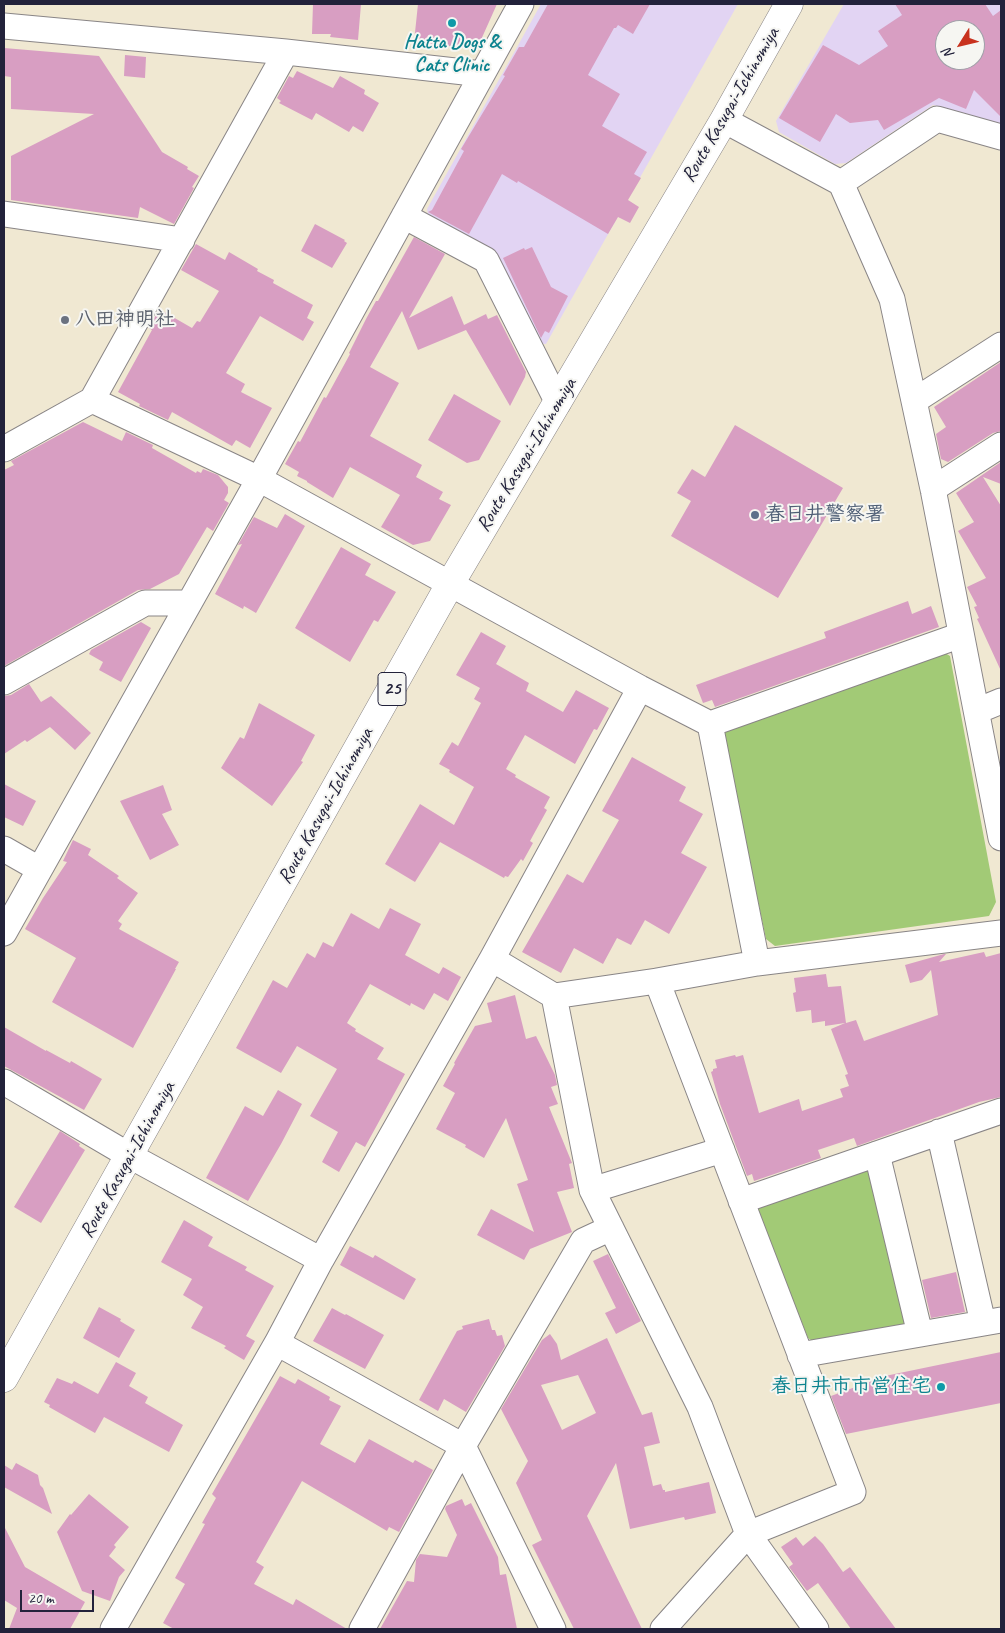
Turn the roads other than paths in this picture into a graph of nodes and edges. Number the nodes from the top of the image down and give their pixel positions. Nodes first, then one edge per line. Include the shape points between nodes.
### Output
1 (521, 4) edge
2 (789, 4) edge
3 (4, 26) edge
4 (286, 52) junction
5 (482, 74) junction
6 (724, 120) junction
7 (1001, 137) edge
8 (841, 184) junction
9 (4, 214) edge
10 (404, 216) junction
11 (182, 240) junction
12 (1001, 346) edge
13 (92, 400) junction
14 (914, 402) junction
15 (558, 403) junction
16 (1001, 445) edge
17 (4, 449) edge
18 (258, 479) junction
19 (933, 489) junction
20 (450, 584) junction
21 (189, 603) junction
22 (961, 635) junction
23 (4, 682) edge
24 (640, 688) junction
25 (1001, 700) edge
26 (977, 711) junction
27 (710, 724) junction
28 (1001, 838) edge
29 (4, 849) edge
30 (39, 869) junction
31 (4, 932) edge
32 (1001, 933) edge
33 (492, 959) junction
34 (757, 964) junction
35 (657, 981) junction
36 (554, 996) junction
37 (4, 1082) edge
38 (1001, 1111) edge
39 (939, 1132) junction
40 (722, 1150) junction
41 (877, 1154) junction
42 (130, 1156) junction
43 (592, 1190) junction
44 (741, 1201) junction
45 (611, 1228) junction
46 (321, 1260) junction
47 (992, 1321) edge
48 (920, 1334) junction
49 (278, 1343) junction
50 (800, 1355) junction
51 (4, 1378) edge
52 (463, 1446) junction
53 (748, 1534) junction
54 (113, 1629) edge
55 (362, 1629) edge
56 (553, 1629) edge
57 (663, 1629) edge
58 (816, 1629) edge

1 - 5 street
2 - 6 main road, Route Kasugai-Ichinomiya / 25
3 - 4 street
4 - 5 street
4 - 11 street
5 - 10 street
6 - 8 street
6 - 15 main road, Route Kasugai-Ichinomiya / 25
7 - 8 street via 937,119
8 - 14 street via 892,299
9 - 11 street
10 - 15 street via 486,260
10 - 18 street
11 - 13 street
12 - 14 street
13 - 17 street
13 - 18 street
14 - 19 street
15 - 20 main road, Route Kasugai-Ichinomiya / 25
16 - 19 street
18 - 20 street
18 - 21 street
19 - 22 street
20 - 24 street
20 - 42 main road, Route Kasugai-Ichinomiya / 25
21 - 23 street via 145,603
21 - 30 street
22 - 26 street
22 - 27 street
24 - 27 street
24 - 33 street
25 - 26 street
26 - 28 street
27 - 34 street
29 - 30 street
30 - 31 street
32 - 34 street
33 - 36 street
33 - 46 street
34 - 35 street
35 - 36 street
35 - 40 street
36 - 43 street
37 - 42 street
38 - 39 street
39 - 41 street
39 - 47 street
40 - 43 street
40 - 44 street
41 - 44 street
41 - 48 street
42 - 46 street
42 - 51 main road, Route Kasugai-Ichinomiya / 25
43 - 45 street
44 - 50 street
45 - 52 street via 583,1241
45 - 53 street via 700,1408
46 - 49 street
47 - 48 street
48 - 50 street
49 - 52 street
49 - 54 street
50 - 53 street via 853,1492
52 - 55 street
52 - 56 street
53 - 57 street
53 - 58 street

